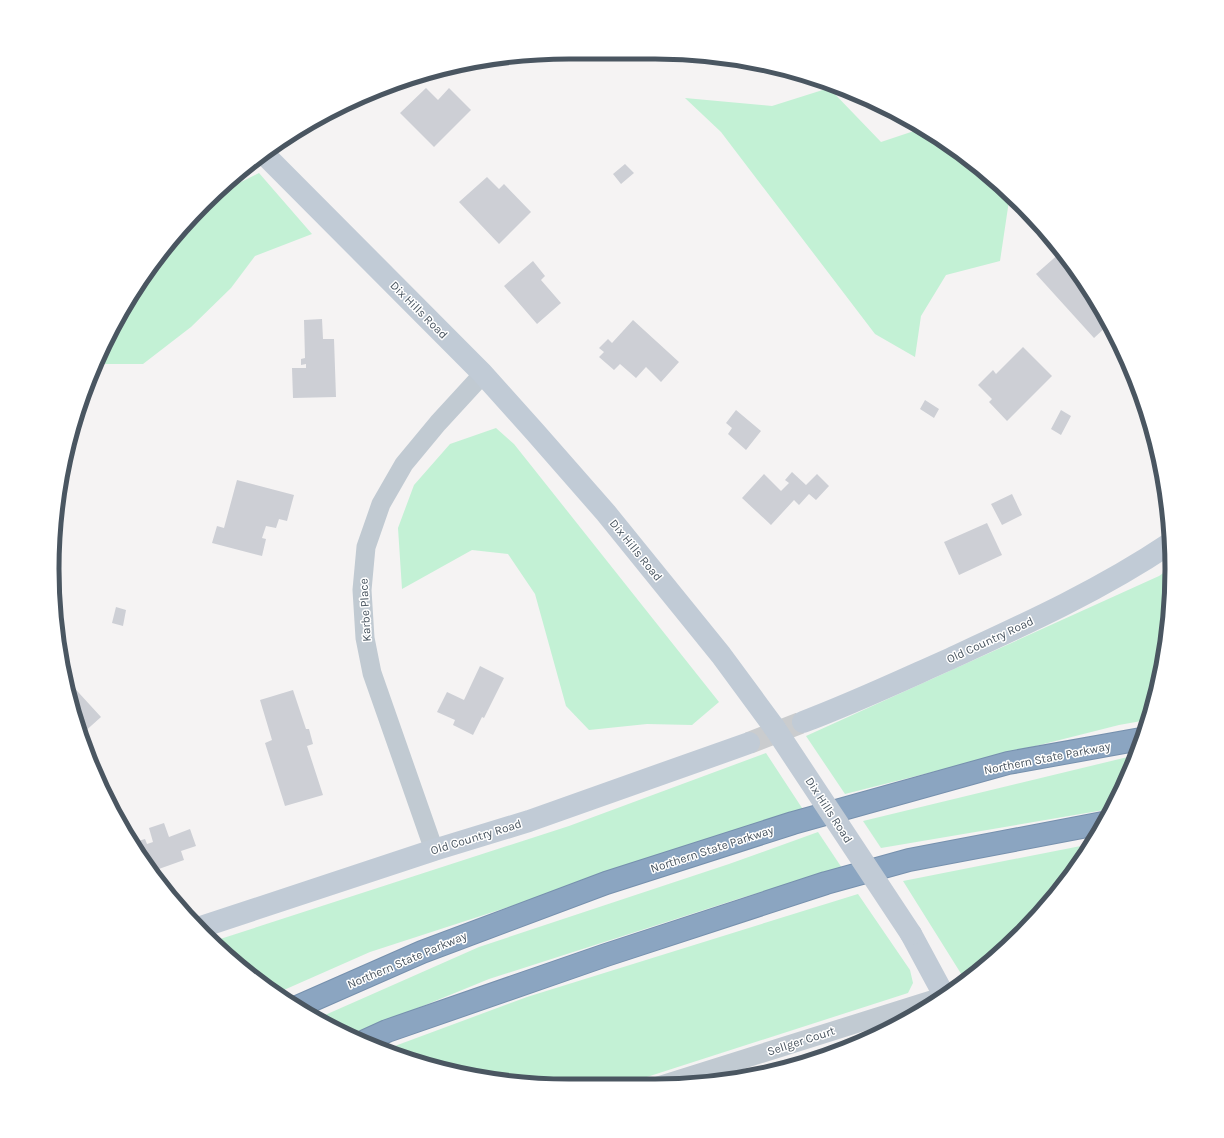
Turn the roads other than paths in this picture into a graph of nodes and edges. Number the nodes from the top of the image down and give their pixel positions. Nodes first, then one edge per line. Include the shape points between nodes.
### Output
1 (268, 158) edge
2 (483, 374) junction
3 (1164, 547) edge
4 (803, 722) tunnel mouth
5 (1135, 740) edge
6 (749, 743) tunnel mouth
7 (1097, 824) edge
8 (434, 850) junction
9 (204, 926) edge
10 (941, 991) edge
11 (923, 1003) edge
12 (303, 1004) edge
13 (371, 1038) edge
14 (683, 1078) edge

1 - 2 street, Dix Hills Road
2 - 8 street, Karbe Place via 404,464 381,504 366,547 362,590 365,638 372,673
2 - 10 street, Dix Hills Road, bridge via 606,513 721,656 774,727 911,934
3 - 4 street, Old Country Road via 1086,593 1008,632 836,710
5 - 12 highway, Northern State Parkway via 1008,763 793,823 606,883 422,952
6 - 8 street, Old Country Road via 529,821
7 - 13 highway via 909,860 826,883
8 - 9 street, Old Country Road
11 - 14 street, Sellger Court

